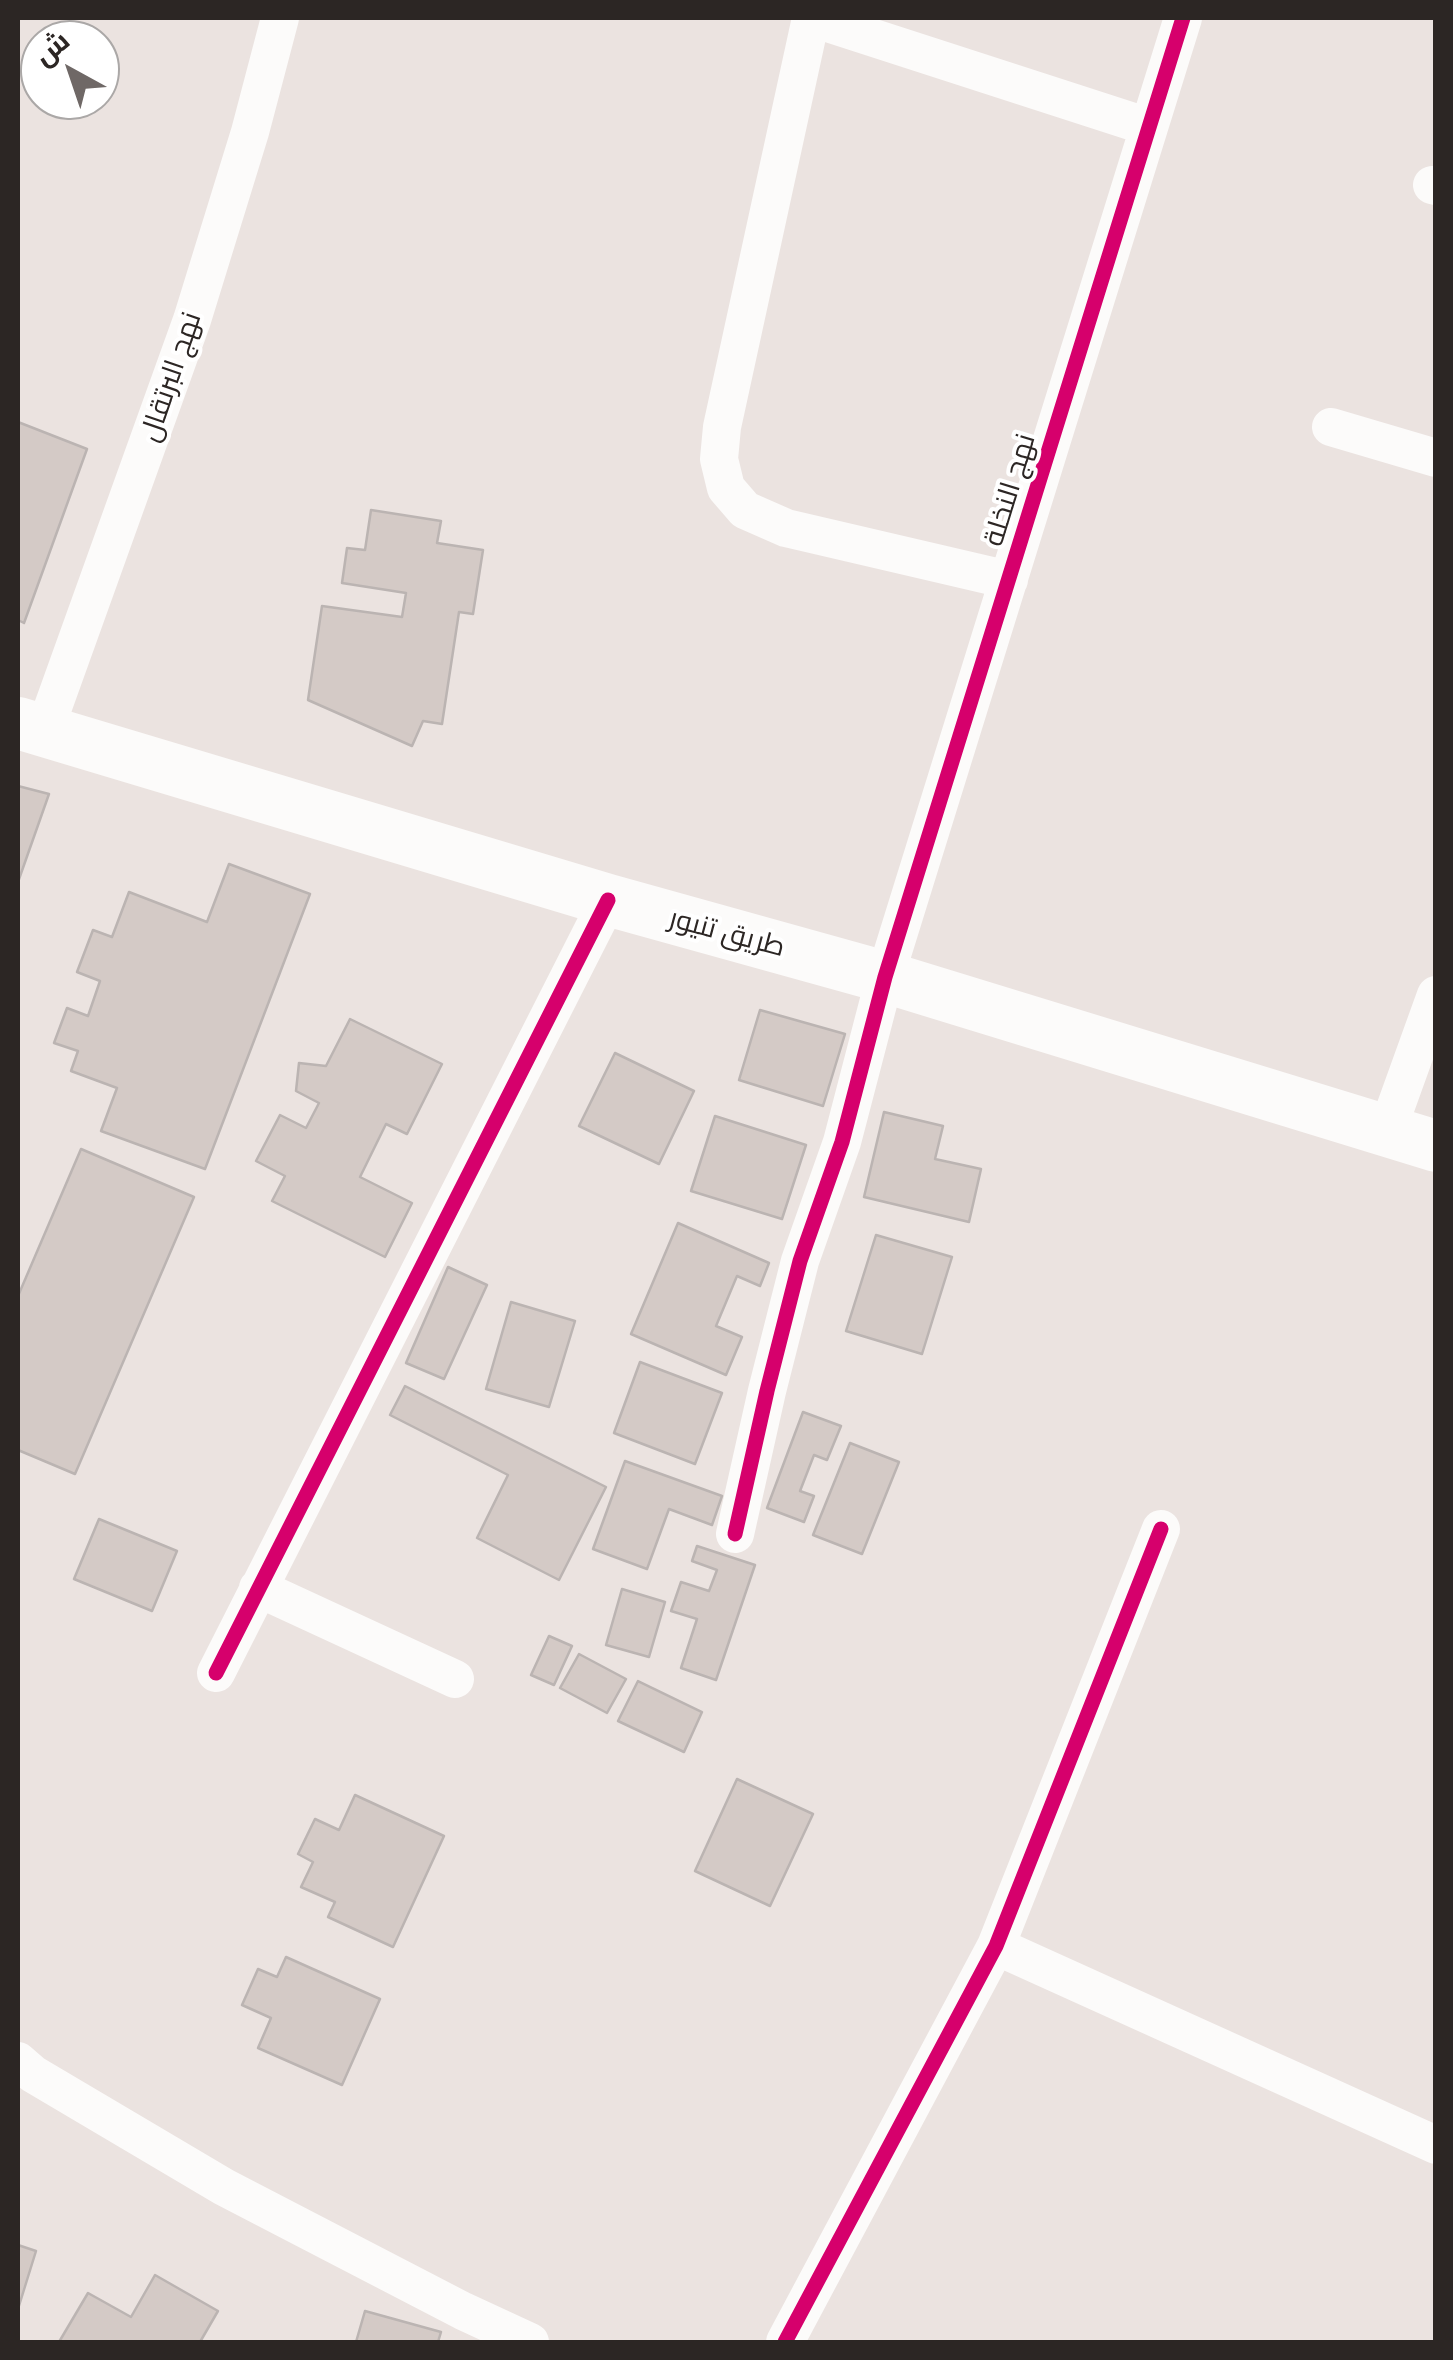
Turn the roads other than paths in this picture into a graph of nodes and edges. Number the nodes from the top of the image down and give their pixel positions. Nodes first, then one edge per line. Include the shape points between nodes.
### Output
1 (280, 18) edge
2 (812, 18) edge
3 (1182, 18) edge
4 (1149, 127) junction
5 (1331, 427) dead end
6 (1436, 458) edge
7 (1009, 580) junction
8 (31, 727) edge
9 (608, 900) junction
10 (885, 977) junction
11 (1436, 995) edge
12 (1412, 1138) edge
13 (1161, 1529) dead end
14 (735, 1534) dead end
15 (258, 1588) junction
16 (216, 1673) dead end
17 (456, 1679) dead end
18 (996, 1946) junction
19 (18, 2061) edge
20 (1436, 2145) edge
21 (530, 2342) edge
22 (785, 2342) edge

1 - 8 street, نهج البرتقال via 192,320
2 - 4 street
2 - 7 street via 722,426 719,459 726,488 745,510 786,528
3 - 4 street, نهج النخلة
4 - 7 street, نهج النخلة
5 - 6 street
7 - 10 street, نهج النخلة
8 - 9 main road, طريق تنيور
9 - 10 main road, طريق تنيور
9 - 15 street
10 - 12 main road, طريق تنيور
10 - 14 street, نهج النخلة via 842,1142 800,1261
11 - 12 street
13 - 18 street
15 - 16 street
15 - 17 street
18 - 20 street
18 - 22 street
19 - 21 street via 224,2187

